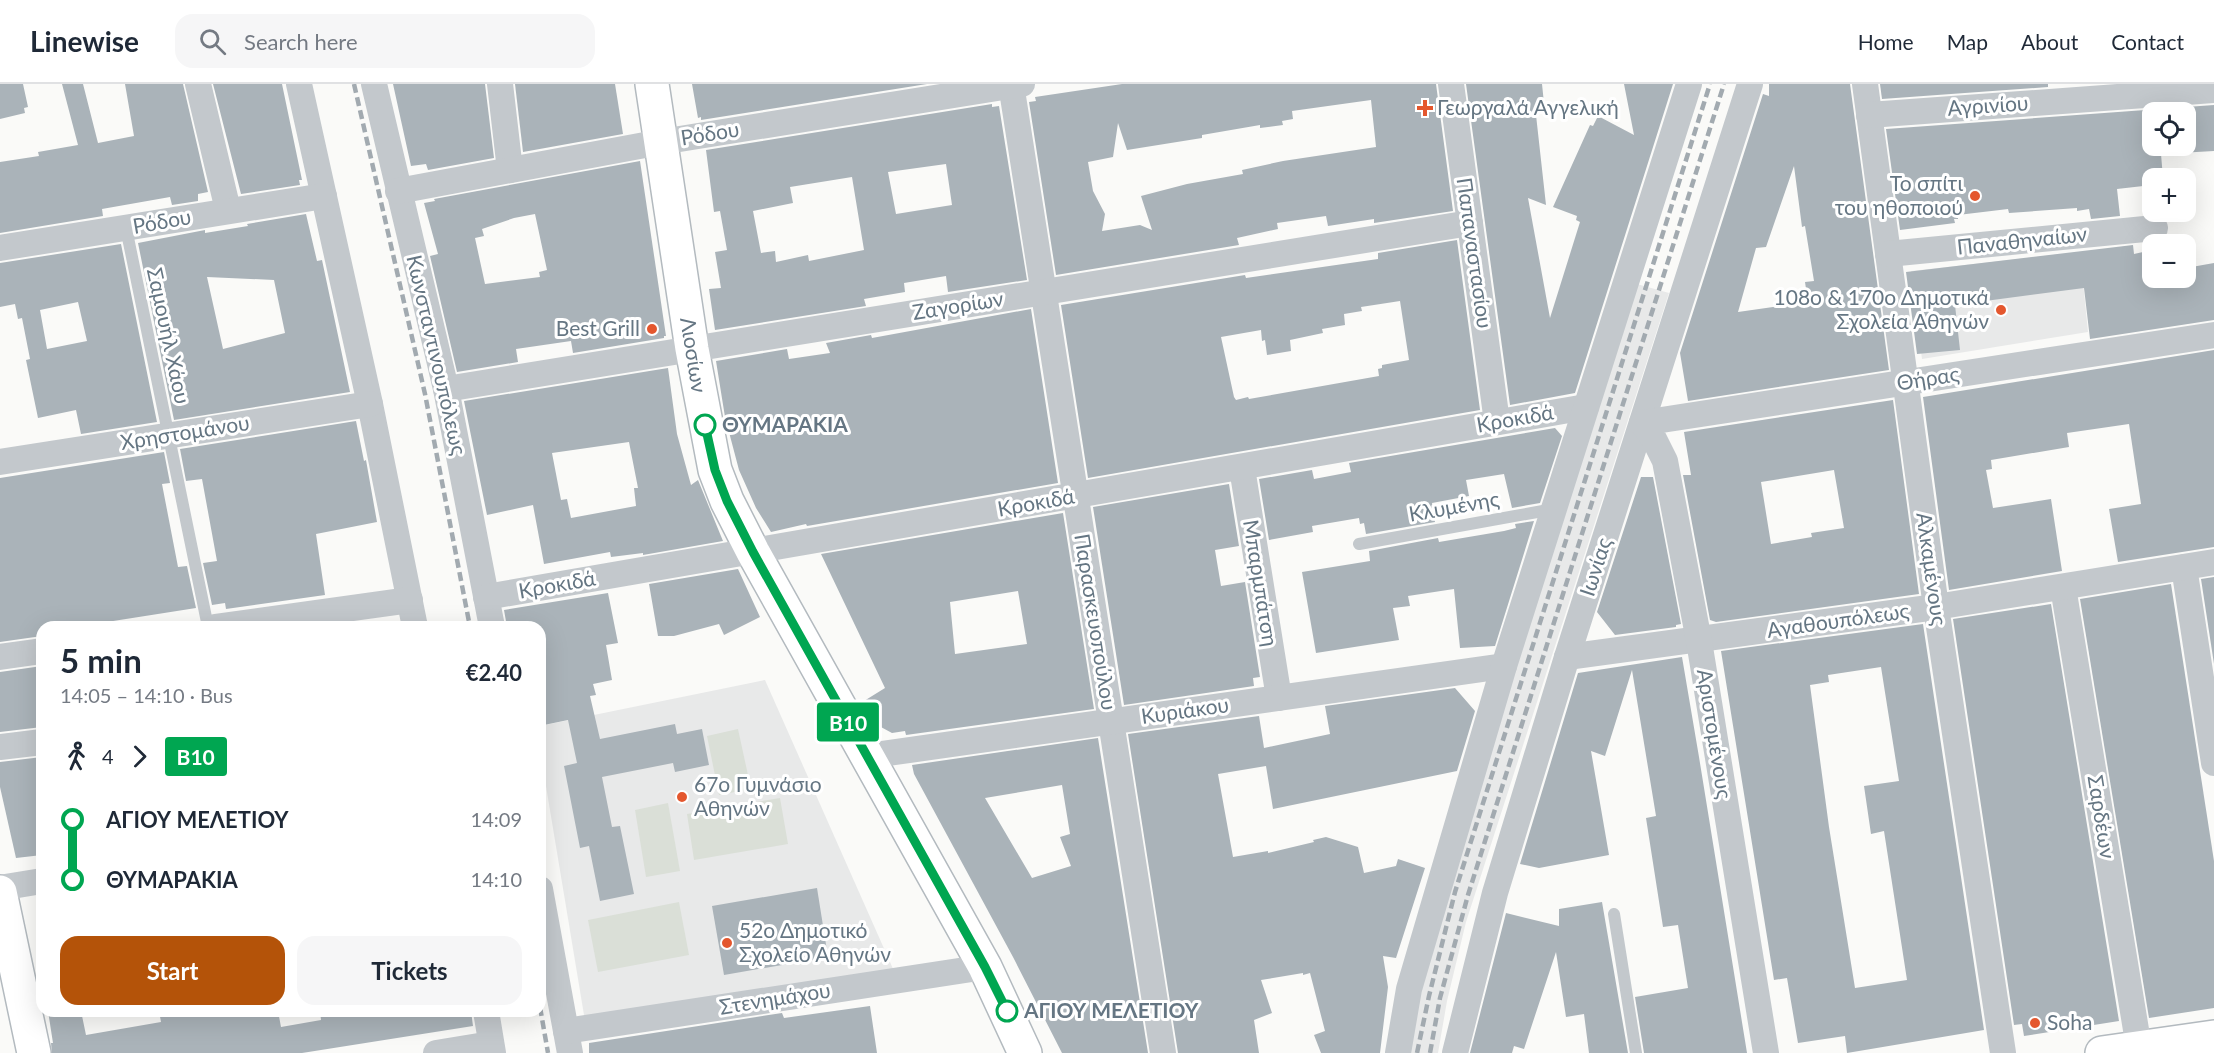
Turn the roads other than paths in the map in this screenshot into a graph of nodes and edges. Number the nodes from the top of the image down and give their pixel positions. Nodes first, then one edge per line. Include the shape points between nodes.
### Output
1 (198, 84) edge
2 (299, 84) edge
3 (374, 84) edge
4 (500, 84) edge
5 (652, 84) edge
6 (1451, 84) edge
7 (1689, 84) edge
8 (1750, 84) edge
9 (1865, 84) edge
10 (1015, 85) edge
11 (2214, 90) edge
12 (1869, 115) junction
13 (661, 142) junction
14 (510, 170) junction
15 (398, 191) junction
16 (324, 196) junction
17 (228, 210) junction
18 (1470, 223) junction
19 (126, 228) junction
20 (2155, 228) dead end
21 (0, 248) edge
22 (1888, 254) junction
23 (1044, 292) junction
24 (2214, 335) edge
25 (692, 349) junction
26 (1905, 382) junction
27 (446, 389) junction
28 (370, 404) junction
29 (1586, 407) junction
30 (1497, 422) junction
31 (1642, 423) junction
32 (168, 435) junction
33 (0, 462) edge
34 (1242, 468) junction
35 (1076, 496) junction
36 (1555, 509) junction
37 (1359, 544) dead end
38 (753, 552) junction
39 (2214, 562) edge
40 (2184, 567) junction
41 (2063, 587) junction
42 (486, 597) junction
43 (410, 600) junction
44 (1936, 607) junction
45 (207, 621) edge
46 (259, 621) edge
47 (414, 621) edge
48 (491, 621) edge
49 (1699, 641) junction
50 (36, 652) edge
51 (0, 657) edge
52 (1567, 657) junction
53 (1504, 666) junction
54 (1279, 698) junction
55 (1111, 721) junction
56 (36, 743) edge
57 (0, 747) edge
58 (867, 756) junction
59 (2214, 763) edge
60 (36, 882) edge
61 (0, 890) edge
62 (1614, 914) dead end
63 (546, 923) edge
64 (985, 967) junction
65 (487, 1017) edge
66 (2214, 1037) edge
67 (568, 1042) edge
68 (2139, 1048) junction
69 (492, 1049) edge
70 (34, 1053) edge
71 (436, 1053) edge
72 (1025, 1053) edge
73 (1163, 1053) edge
74 (1398, 1053) edge
75 (1455, 1053) edge
76 (1636, 1053) edge
77 (1766, 1053) edge
78 (2003, 1053) edge
79 (2102, 1053) edge

1 - 17 street
2 - 16 street
3 - 15 street, Κωνσταντινουπόλεως
4 - 14 street
5 - 13 main road, Λιοσίων
6 - 18 street, Παπαναστασίου
7 - 29 street
8 - 31 street, Ιωνίας
9 - 12 street, Αλκαμένους
10 - 13 street, Ρόδου
10 - 23 street, Παρασκευοπούλου
11 - 12 street, Αγρινίου
12 - 22 street, Αλκαμένους
13 - 14 street, Ρόδου
13 - 25 main road, Λιοσίων
14 - 15 street, Ρόδου
15 - 27 street, Κωνσταντινουπόλεως
16 - 17 street, Ρόδου
16 - 28 street
17 - 19 street, Ρόδου
18 - 23 street, Ζαγορίων
18 - 30 street, Παπαναστασίου
19 - 21 street, Ρόδου
19 - 32 lane, Σαμουήλ Χάου
20 - 22 street, Παναθηναίων
22 - 26 street, Αλκαμένους
23 - 25 street, Ζαγορίων
23 - 35 street, Παρασκευοπούλου
24 - 26 street, Θήρας
25 - 27 street, Ζαγορίων
25 - 38 main road, Λιοσίων via 715,470
26 - 31 street, Θήρας
26 - 44 street, Αλκαμένους
27 - 42 street, Κωνσταντινουπόλεως
28 - 32 street, Χρηστομάνου
28 - 43 street
29 - 30 street, Κροκιδά
29 - 36 street
30 - 34 street, Κροκιδά
31 - 49 street, Αριστομένους via 1665,462
31 - 52 street, Ιωνίας
32 - 33 street, Χρηστομάνου
32 - 45 lane, Σαμουήλ Χάου
34 - 35 street, Κροκιδά
34 - 54 street, Μπαρμπάτση
35 - 38 street, Κροκιδά
35 - 55 street, Παρασκευοπούλου
36 - 37 lane, Κλυμένης
36 - 53 street
38 - 42 street, Κροκιδά
38 - 58 main road, Λιοσίων
39 - 40 street, Αγαθουπόλεως
40 - 41 street, Αγαθουπόλεως
40 - 59 street
41 - 44 street, Αγαθουπόλεως
41 - 68 street, Σαρδέων
42 - 48 street, Κωνσταντινουπόλεως
43 - 46 street
43 - 47 street
44 - 49 street, Αγαθουπόλεως
44 - 78 street, Αλκαμένους
49 - 52 street, Αγαθουπόλεως
49 - 77 street, Αριστομένους
50 - 51 street
52 - 75 street, Ιωνίας via 1495,893
53 - 54 street, Κυριάκου
53 - 74 street via 1409,989
54 - 55 street, Κυριάκου
55 - 58 street, Κυριάκου
55 - 73 street, Παρασκευοπούλου
56 - 57 street
58 - 64 main road, Λιοσίων
60 - 61 street
61 - 70 main road
62 - 76 lane
63 - 67 street
64 - 67 street, Στενημάχου
64 - 72 main road, Λιοσίων
65 - 69 street
66 - 68 main road
68 - 79 main road
69 - 71 street

